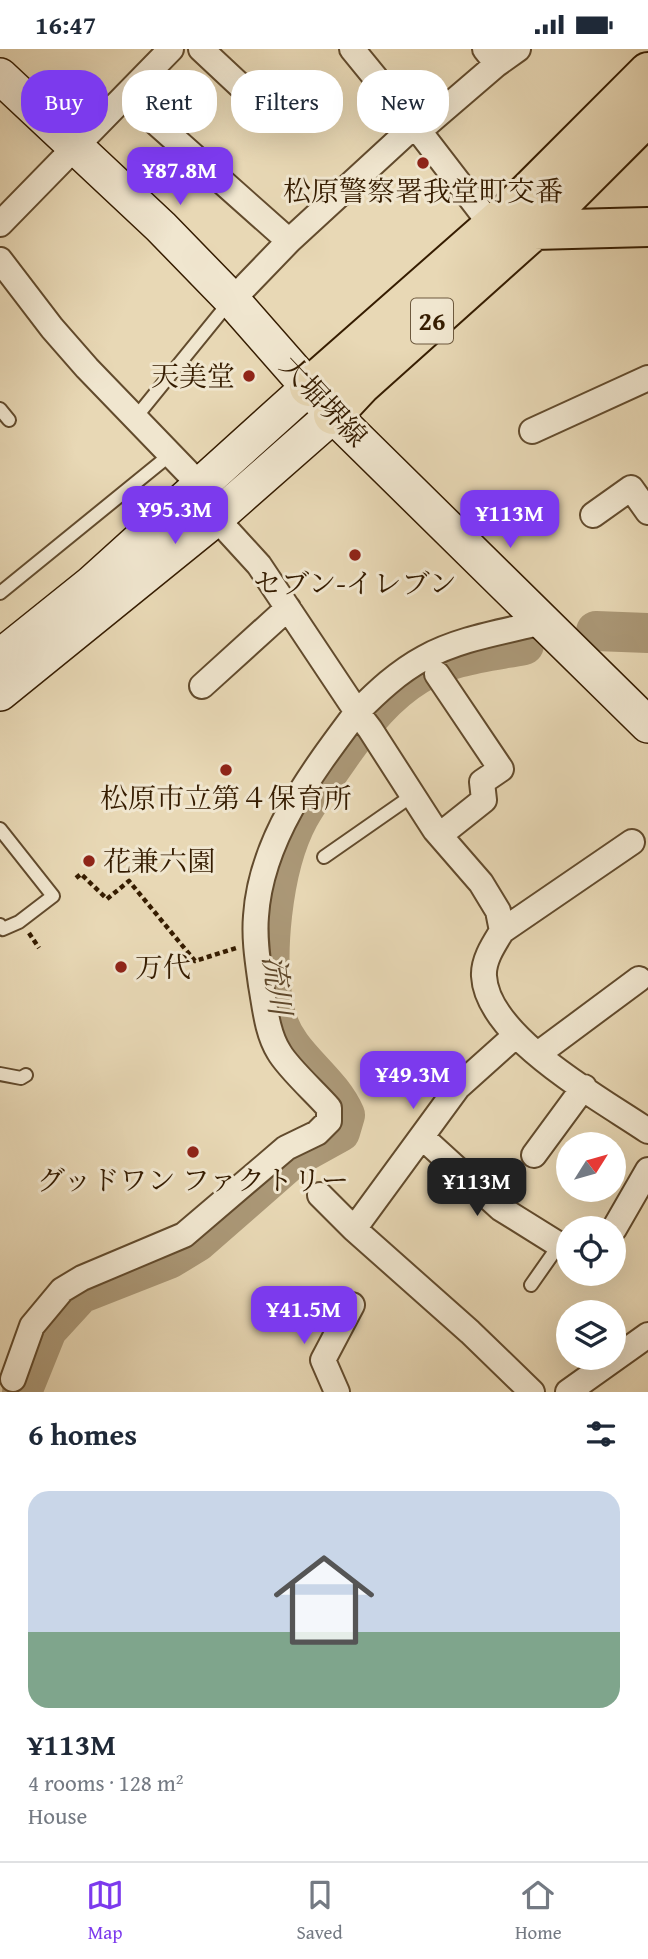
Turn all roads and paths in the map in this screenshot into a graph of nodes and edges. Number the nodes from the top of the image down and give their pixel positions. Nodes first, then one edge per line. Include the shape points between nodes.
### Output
1 (171, 49) edge
2 (201, 49) edge
3 (352, 49) edge
4 (518, 49) edge
5 (491, 57) edge
6 (151, 70) edge
7 (369, 70) edge
8 (648, 72) edge
9 (0, 76) edge
10 (231, 77) edge
11 (449, 97) edge
12 (122, 100) edge
13 (648, 116) edge
14 (168, 133) edge
15 (411, 133) edge
16 (420, 133) edge
17 (77, 147) junction
18 (512, 222) junction
19 (0, 224) edge
20 (648, 227) edge
21 (289, 241) junction
22 (0, 260) edge
23 (232, 300) junction
24 (648, 378) edge
25 (321, 401) junction
26 (0, 409) edge
27 (136, 417) junction
28 (9, 420) dead end
29 (532, 431) dead end
30 (171, 454) junction
31 (200, 485) junction
32 (648, 512) edge
33 (593, 515) dead end
34 (215, 517) junction
35 (0, 593) edge
36 (288, 608) junction
37 (543, 622) junction
38 (0, 657) edge
39 (437, 674) dead end
40 (202, 686) dead end
41 (0, 693) edge
42 (363, 720) junction
43 (648, 725) edge
44 (413, 795) junction
45 (0, 829) edge
46 (440, 835) junction
47 (632, 842) dead end
48 (324, 857) dead end
49 (76, 878) dead end
50 (1, 928) edge
51 (502, 931) junction
52 (257, 941) junction
53 (639, 979) dead end
54 (515, 1036) junction
55 (538, 1054) junction
56 (0, 1074) edge
57 (26, 1075) dead end
58 (583, 1087) junction
59 (648, 1131) edge
60 (422, 1137) junction
61 (534, 1155) dead end
62 (648, 1170) edge
63 (320, 1195) dead end
64 (621, 1216) edge
65 (354, 1229) junction
66 (556, 1243) edge
67 (556, 1257) edge
68 (531, 1285) dead end
69 (352, 1305) dead end
70 (645, 1344) edge
71 (16, 1387) edge
72 (337, 1392) edge
73 (532, 1392) edge
74 (568, 1392) edge

1 - 6 street
2 - 10 street
3 - 7 street
4 - 5 street
5 - 11 street
8 - 18 main road, 26
9 - 17 main road, 大堀堺線
12 - 17 street
13 - 18 main road, 26
14 - 21 street
15 - 21 street
16 - 18 street
17 - 19 street
17 - 23 main road, 大堀堺線
18 - 20 main road
18 - 25 main road, 26 via 362,384
21 - 23 street
22 - 27 street via 61,338
23 - 25 main road, 大堀堺線
23 - 27 lane
24 - 29 street
25 - 31 main road
25 - 34 main road
25 - 37 main road, 大堀堺線
26 - 28 lane
27 - 30 street
30 - 31 street
30 - 35 lane
31 - 38 main road via 91,584
32 - 33 street via 631,488
34 - 36 street via 259,565
34 - 41 main road
36 - 40 street
36 - 42 street
37 - 42 street via 455,644 425,657 377,692
37 - 43 main road, 大堀堺線
39 - 46 street via 501,769 482,782 484,800
42 - 44 street
42 - 52 street via 326,752 279,831 262,877
44 - 46 street
44 - 48 lane
45 - 50 lane via 53,896 19,922
46 - 51 street via 481,883 498,911
47 - 51 street
49 - 52 path via 81,874 107,899 130,881 195,961
51 - 54 street via 484,974 488,997
52 - 71 street via 266,1016 279,1052 330,1108 329,1121 317,1133 286,1148 184,1235 62,1290 32,1326
53 - 55 street
54 - 55 street
54 - 60 street via 458,1087
55 - 58 street
56 - 57 lane via 20,1079
58 - 59 street
58 - 61 street
60 - 65 street
60 - 66 street via 500,1208
62 - 64 street
63 - 65 street
65 - 73 street
67 - 68 lane
69 - 72 street via 323,1360
70 - 74 street

